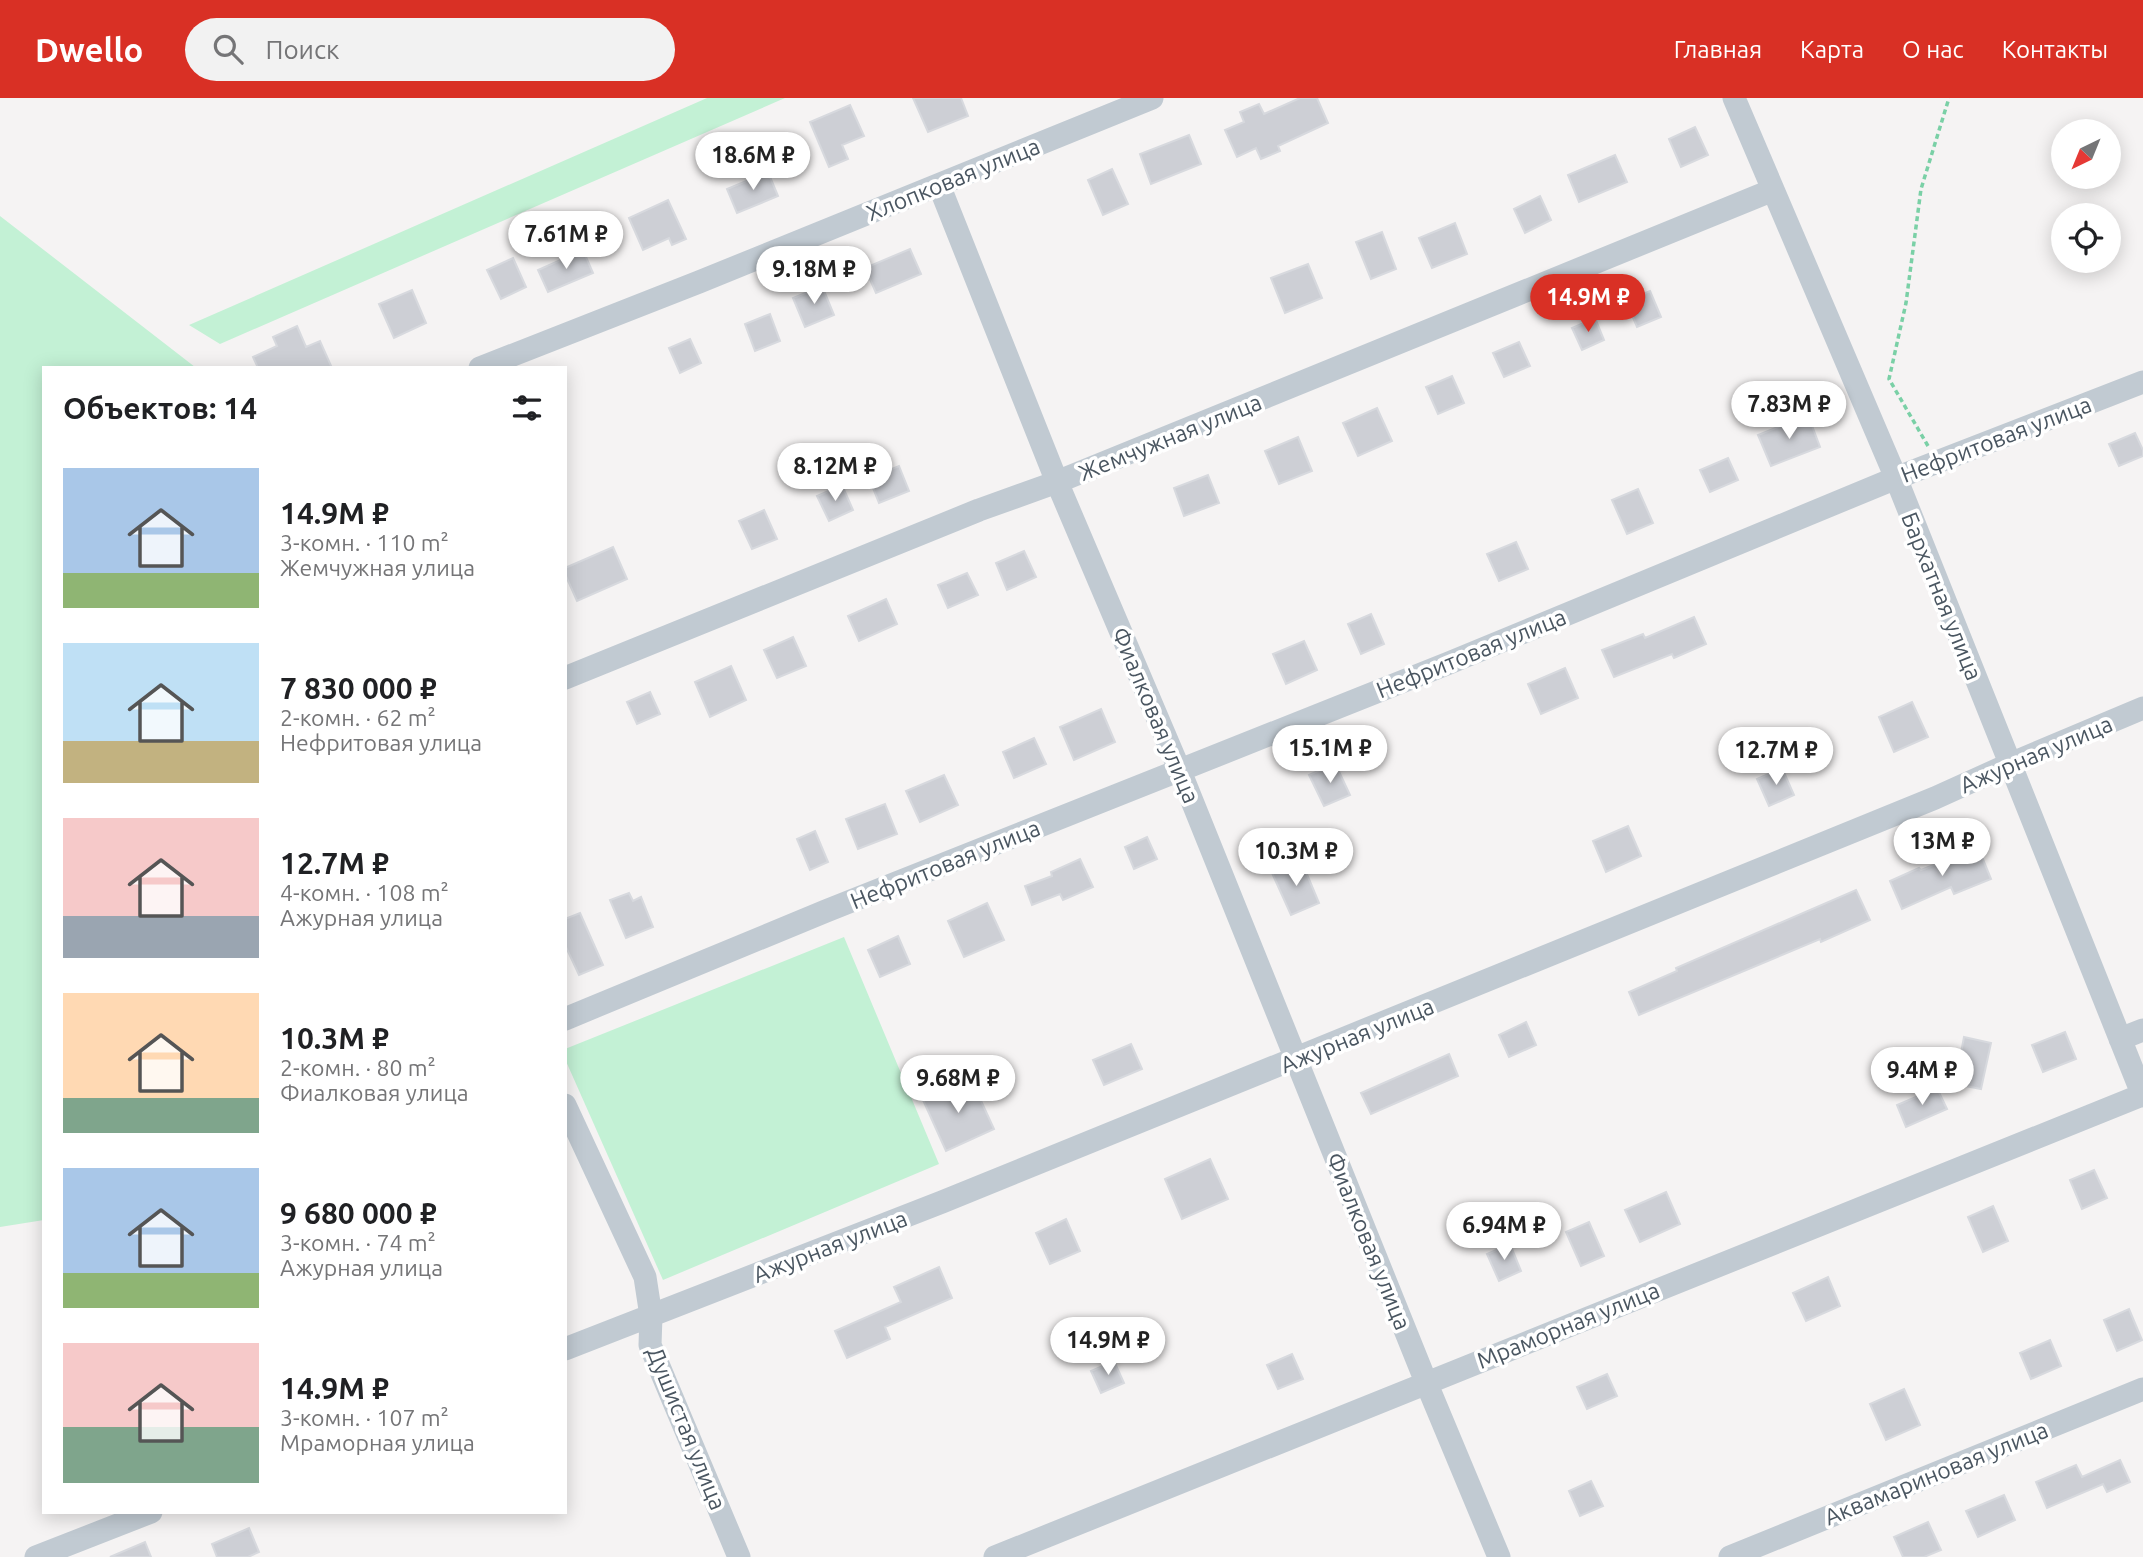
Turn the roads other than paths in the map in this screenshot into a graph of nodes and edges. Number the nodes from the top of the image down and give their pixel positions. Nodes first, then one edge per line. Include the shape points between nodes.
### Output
1 (1152, 98) edge
2 (1734, 98) edge
3 (939, 185) junction
4 (1773, 190) junction
5 (485, 366) edge
6 (2143, 382) edge
7 (1896, 478) junction
8 (1057, 482) junction
9 (567, 677) edge
10 (2143, 708) edge
11 (2010, 764) junction
12 (1180, 771) junction
13 (567, 1018) edge
14 (2143, 1030) edge
15 (2120, 1039) junction
16 (1297, 1059) junction
17 (2143, 1095) edge
18 (567, 1109) edge
19 (651, 1316) junction
20 (567, 1348) edge
21 (1426, 1382) junction
22 (2143, 1389) edge
23 (146, 1514) edge
24 (36, 1557) edge
25 (739, 1557) edge
26 (995, 1557) edge
27 (1499, 1557) edge
28 (1730, 1557) edge

1 - 3 street, Хлопковая улица
2 - 4 street, Бархатная улица
3 - 5 street, Хлопковая улица
3 - 8 street, Фиалковая улица
4 - 7 street, Бархатная улица
4 - 8 street, Жемчужная улица
6 - 7 street, Нефритовая улица
7 - 11 street, Бархатная улица
7 - 12 street, Нефритовая улица
8 - 9 street, Жемчужная улица
8 - 12 street, Фиалковая улица
10 - 11 street, Ажурная улица
11 - 15 street, Бархатная улица
11 - 16 street, Ажурная улица via 1935,799
12 - 13 street, Нефритовая улица
12 - 16 street, Фиалковая улица
14 - 15 street
15 - 17 street, Бархатная улица
16 - 19 street, Ажурная улица
16 - 21 street, Фиалковая улица
17 - 21 street, Мраморная улица
18 - 19 street, Душистая улица via 645,1277
19 - 20 street, Ажурная улица
19 - 25 street, Душистая улица via 650,1345
21 - 26 street, Мраморная улица
21 - 27 street, Фиалковая улица
22 - 28 street, Аквамариновая улица
23 - 24 street

